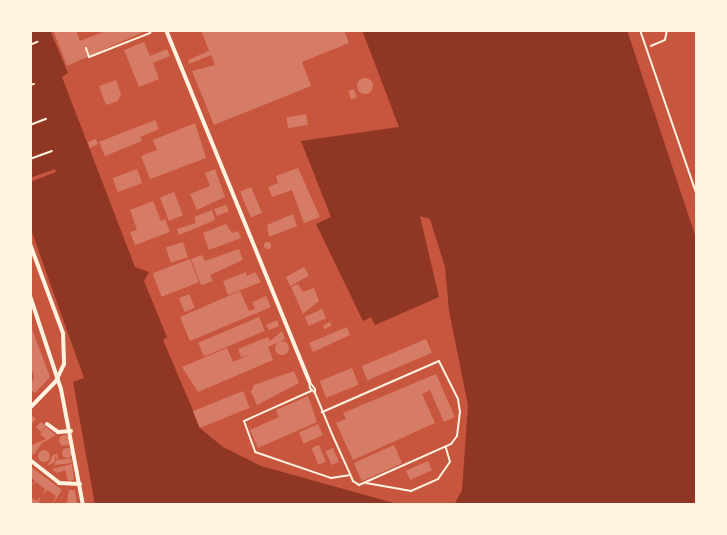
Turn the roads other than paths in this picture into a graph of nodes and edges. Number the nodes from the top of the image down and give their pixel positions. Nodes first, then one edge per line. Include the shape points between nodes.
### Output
1 (148, 30) edge
2 (166, 30) edge
3 (640, 30) edge
4 (86, 48) dead end
5 (697, 196) edge
6 (30, 244) edge
7 (30, 297) edge
8 (32, 305) edge
9 (56, 381) junction
10 (309, 381) joint
11 (313, 392) junction
12 (30, 407) edge
13 (322, 411) junction
14 (47, 424) dead end
15 (71, 431) junction
16 (445, 447) junction
17 (30, 460) edge
18 (350, 474) junction
19 (366, 483) junction
20 (80, 484) junction
21 (82, 505) edge

1 - 4 lane via 150,33 89,57
2 - 10 street
3 - 5 lane
6 - 9 street via 63,333 64,364
7 - 8 street
8 - 9 street via 55,366
9 - 12 street
9 - 15 street
10 - 11 lane
11 - 13 lane
11 - 18 lane via 244,422 255,452 331,478
13 - 16 lane via 440,361 459,406 457,436
13 - 18 lane
14 - 15 street via 58,432
15 - 20 street
16 - 19 lane
16 - 19 lane via 450,462 438,479 411,491
17 - 20 street via 59,483
18 - 19 lane via 356,484
20 - 21 street

